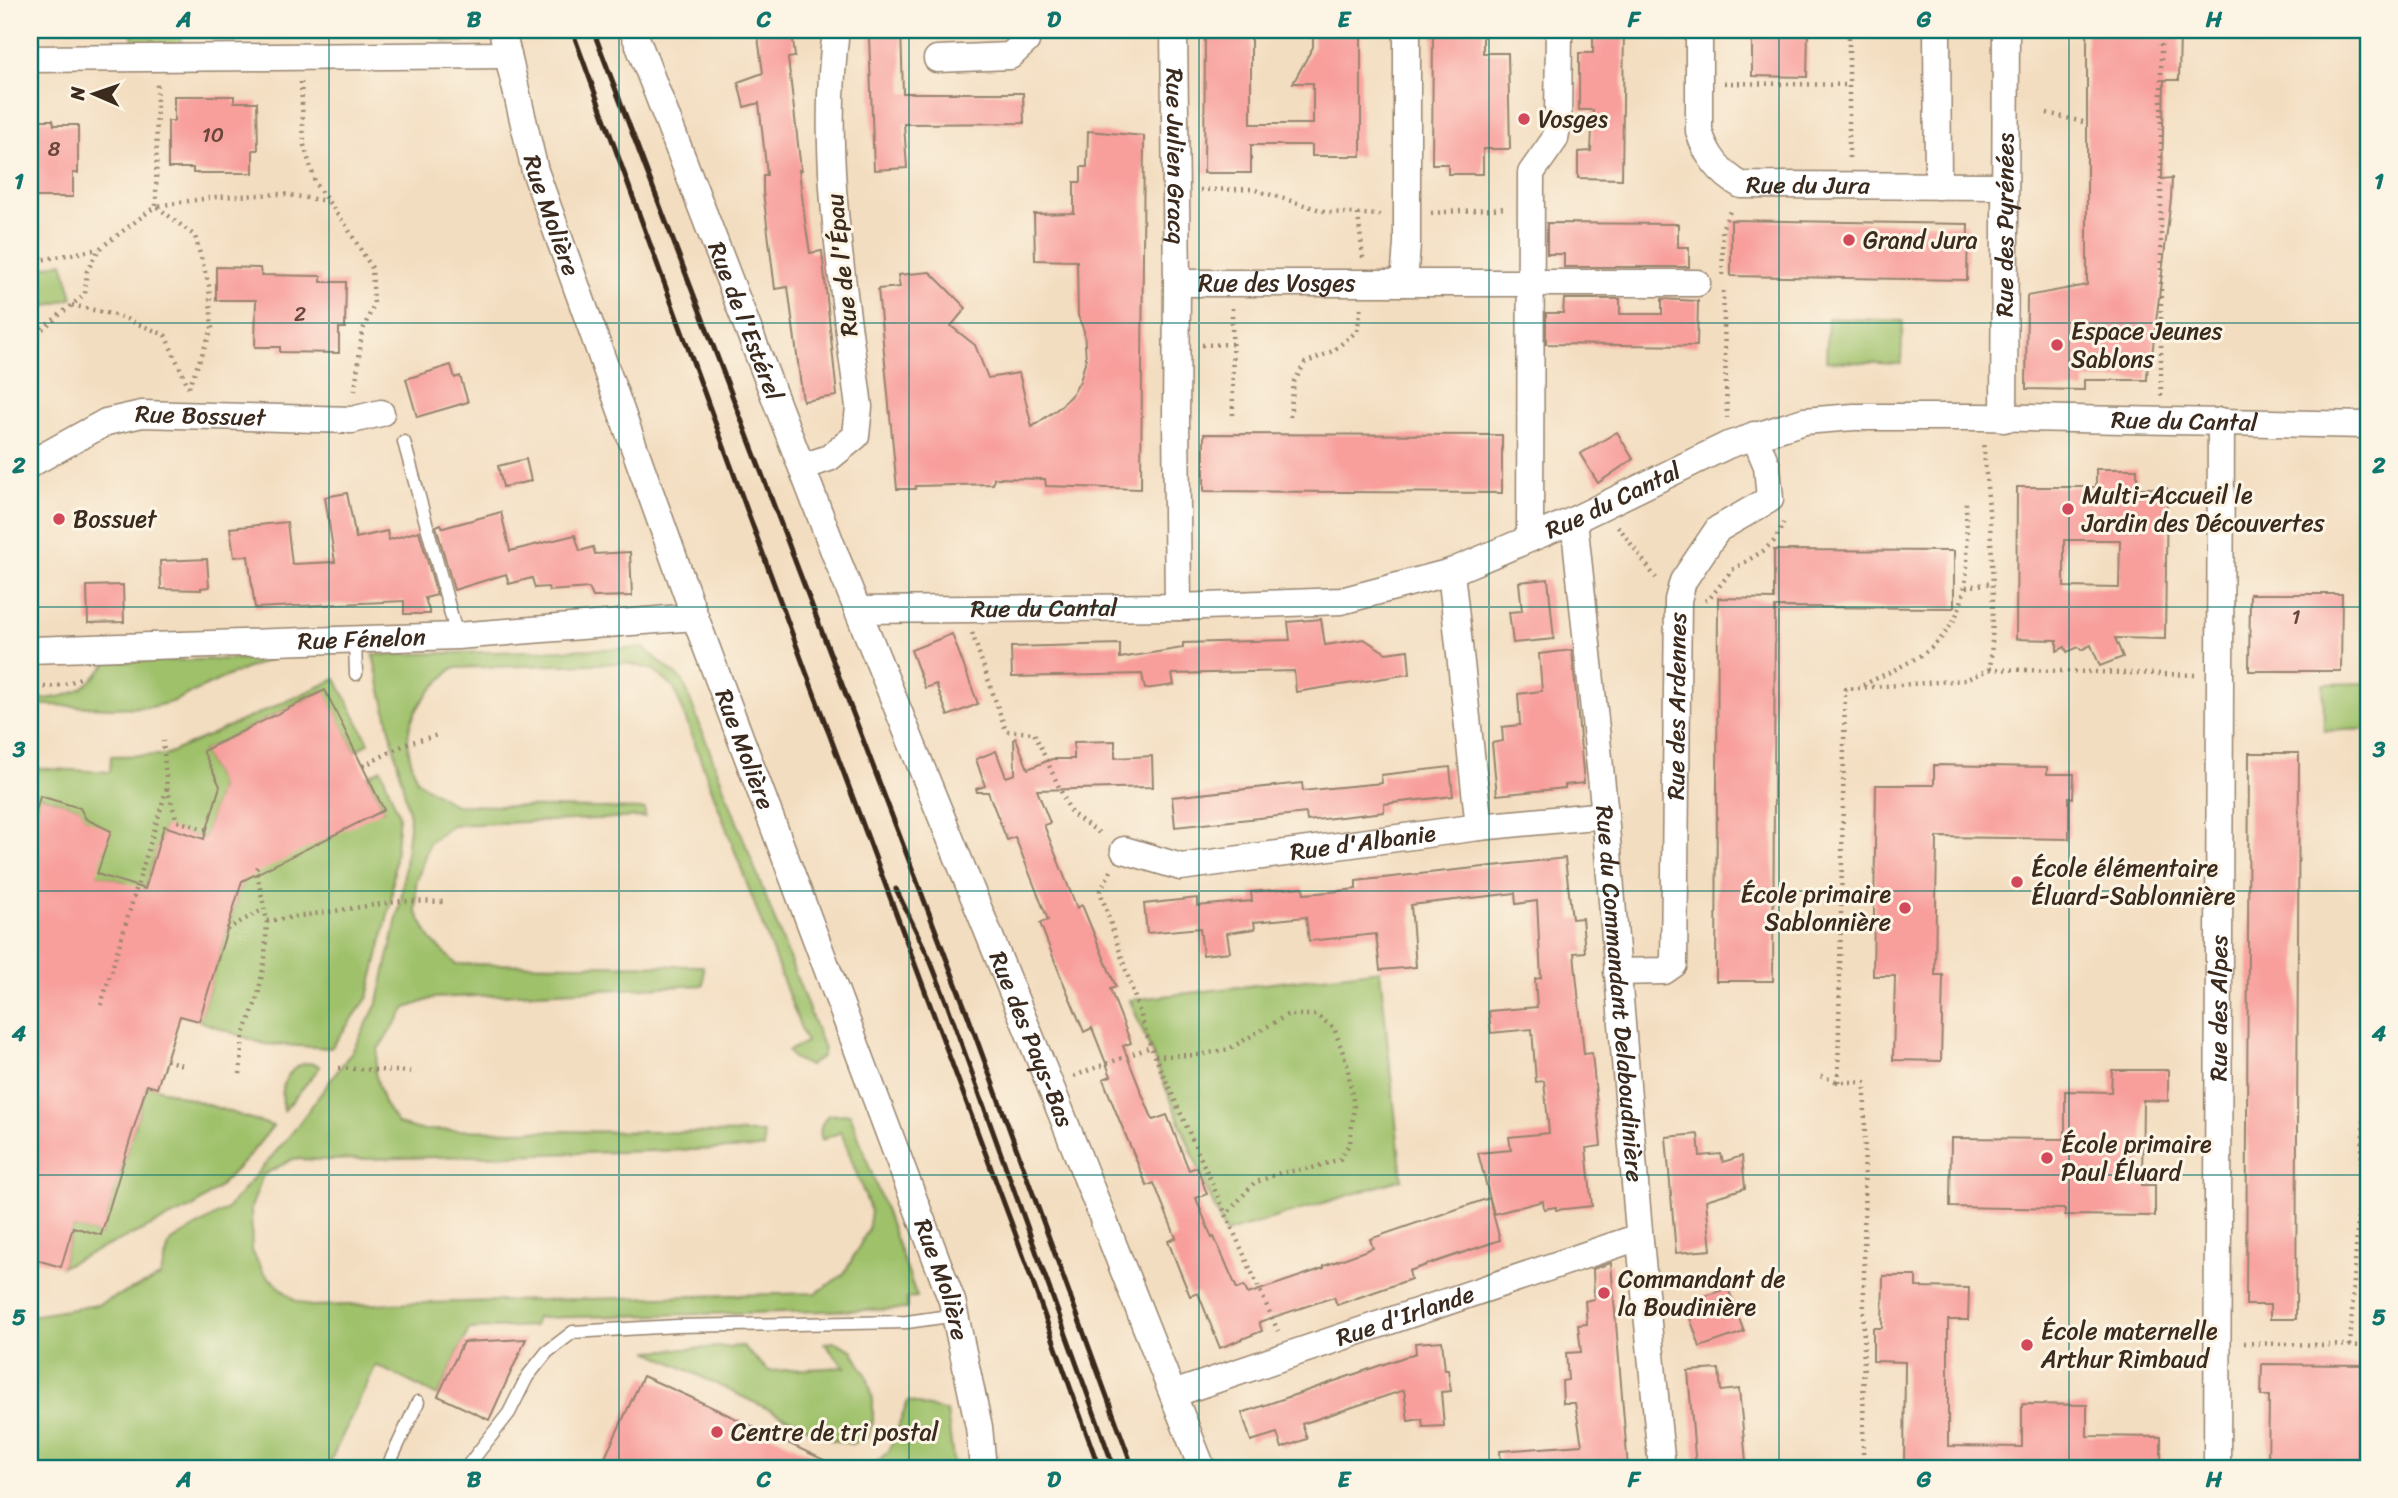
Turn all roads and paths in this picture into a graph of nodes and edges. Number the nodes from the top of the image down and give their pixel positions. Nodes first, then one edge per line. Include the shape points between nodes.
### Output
1 (633, 30) edge
2 (836, 30) edge
3 (1026, 30) edge
4 (1174, 30) edge
5 (1407, 30) edge
6 (1559, 30) edge
7 (1699, 30) edge
8 (1849, 30) edge
9 (1937, 30) edge
10 (2006, 30) edge
11 (2161, 30) edge
12 (505, 42) edge
13 (299, 57) junction
14 (158, 58) junction
15 (30, 59) edge
16 (937, 60) dead end
17 (1699, 82) junction
18 (1849, 85) junction
19 (2047, 113) dead end
20 (2087, 122) dead end
21 (1741, 185) junction
22 (1849, 186) junction
23 (1938, 186) junction
24 (2005, 186) junction
25 (1176, 193) junction
26 (328, 201) junction
27 (156, 206) junction
28 (1531, 206) junction
29 (1358, 214) junction
30 (1407, 216) junction
31 (99, 249) junction
32 (30, 262) edge
33 (1177, 283) junction
34 (1231, 283) junction
35 (1366, 283) junction
36 (1404, 283) junction
37 (1531, 283) junction
38 (1697, 283) dead end
39 (71, 305) junction
40 (30, 346) edge
41 (189, 387) junction
42 (381, 413) dead end
43 (187, 415) junction
44 (1233, 417) dead end
45 (1290, 417) dead end
46 (1992, 418) junction
47 (352, 420) junction
48 (2221, 421) junction
49 (2161, 422) junction
50 (2368, 425) edge
51 (1754, 435) junction
52 (404, 442) dead end
53 (1728, 445) junction
54 (30, 464) edge
55 (802, 467) junction
56 (1966, 499) dead end
57 (1574, 520) junction
58 (1530, 538) junction
59 (1451, 572) junction
60 (1992, 583) junction
61 (1966, 587) junction
62 (1178, 607) junction
63 (964, 609) junction
64 (858, 610) junction
65 (695, 617) junction
66 (457, 636) junction
67 (355, 640) junction
68 (30, 650) edge
69 (1990, 669) junction
70 (356, 674) dead end
71 (2222, 676) junction
72 (1859, 688) junction
73 (438, 735) dead end
74 (163, 741) dead end
75 (363, 766) dead end
76 (167, 788) junction
77 (1605, 815) junction
78 (1479, 827) junction
79 (207, 830) dead end
80 (1124, 850) junction
81 (260, 865) dead end
82 (446, 902) dead end
83 (264, 909) junction
84 (267, 921) junction
85 (227, 929) dead end
86 (1617, 972) junction
87 (101, 1005) dead end
88 (1152, 1047) junction
89 (2368, 1054) edge
90 (1155, 1056) junction
91 (166, 1060) dead end
92 (182, 1065) dead end
93 (339, 1068) dead end
94 (414, 1072) dead end
95 (240, 1074) dead end
96 (1821, 1076) dead end
97 (1838, 1082) junction
98 (1051, 1085) junction
99 (1226, 1215) junction
100 (1639, 1237) junction
101 (956, 1315) junction
102 (2218, 1342) junction
103 (2350, 1346) junction
104 (2368, 1346) edge
105 (1289, 1355) junction
106 (1172, 1394) junction
107 (418, 1402) dead end
108 (387, 1468) edge
109 (466, 1468) edge
110 (984, 1468) edge
111 (1202, 1468) edge
112 (1662, 1468) edge
113 (1863, 1468) edge
114 (2217, 1468) edge

1 - 55 street, Rue de l'Estérel
2 - 55 street, Rue de l'Épau via 830,119 834,216 859,407 856,436 829,458
3 - 16 street via 1026,41 1010,55
4 - 25 street, Rue Julien Gracq
5 - 30 street
6 - 28 street via 1557,130 1531,173
7 - 17 street, Rue du Jura
8 - 18 path
9 - 23 street
10 - 24 street, Rue des Pyrénées
11 - 49 path
12 - 13 street
12 - 65 street, Rue Molière via 535,170
13 - 14 street
13 - 26 path via 304,145 316,185
14 - 15 street
14 - 27 path
17 - 18 path
17 - 21 street, Rue du Jura via 1703,146 1723,175
18 - 22 path
19 - 20 path
21 - 22 street, Rue du Jura
21 - 53 path via 1722,229
22 - 23 street, Rue du Jura
23 - 24 street, Rue du Jura
24 - 46 street, Rue des Pyrénées
25 - 29 path via 1252,189 1327,212
25 - 33 street, Rue Julien Gracq
26 - 27 path via 282,194
26 - 47 path via 372,268 374,304 362,332
27 - 31 path
27 - 41 path via 195,236 209,286 212,329
28 - 30 path
28 - 37 street
29 - 30 path
29 - 35 path
30 - 36 street
31 - 32 path
31 - 39 path via 87,271 85,294
33 - 34 street, Rue des Vosges
33 - 62 street, Rue des Vosges
34 - 35 street, Rue des Vosges
34 - 44 path
35 - 36 street, Rue des Vosges
35 - 45 path via 1357,331 1333,351 1305,363 1294,382
36 - 37 street, Rue des Vosges
37 - 38 street, Rue des Vosges
37 - 58 street
39 - 40 path via 40,331
39 - 41 path via 119,316 165,335
41 - 43 path
42 - 47 street, Rue Bossuet
43 - 47 street, Rue Bossuet
43 - 54 street, Rue Bossuet via 142,414 106,422
46 - 49 street, Rue du Cantal
46 - 51 street, Rue du Cantal via 1854,417 1804,421
46 - 60 path
48 - 49 street, Rue du Cantal
48 - 50 street, Rue du Cantal
48 - 71 street, Rue des Alpes
51 - 53 street, Rue du Cantal
51 - 86 street, Rue des Ardennes via 1767,466 1770,499 1718,529 1683,581 1678,600 1674,964 1664,971
52 - 66 lane
53 - 57 street, Rue du Cantal
55 - 64 street, Rue de l'Estérel
56 - 61 path
57 - 58 street, Rue du Cantal
57 - 77 street, Rue du Commandant Delaboudinière
58 - 59 street, Rue du Cantal
59 - 62 street, Rue du Cantal via 1341,601
59 - 78 street
60 - 61 path
60 - 69 path
61 - 72 path via 1956,620 1932,647
62 - 63 street, Rue du Cantal
63 - 64 street, Rue du Cantal
63 - 80 path via 1006,731 1034,733 1072,813
64 - 98 street, Rue des Pays-Bas
65 - 66 street, Rue Fénelon
65 - 101 street, Rue Molière
66 - 67 street, Rue Fénelon
67 - 68 street, Rue Fénelon
67 - 70 lane
69 - 71 path
69 - 72 path via 1965,680
71 - 102 street, Rue des Alpes
72 - 97 path via 1845,689
73 - 75 path via 408,743
74 - 76 path
76 - 79 path via 177,821
76 - 87 path
77 - 78 street, Rue d'Albanie
77 - 86 street, Rue du Commandant Delaboudinière
78 - 80 street, Rue d'Albanie via 1181,867
80 - 88 path via 1100,891
81 - 83 path via 256,869
82 - 84 path via 401,901
83 - 84 path
83 - 85 path
84 - 95 path via 265,958 243,1037
86 - 100 street, Rue du Commandant Delaboudinière
88 - 90 path
88 - 98 path
89 - 103 path
90 - 99 path
90 - 99 path via 1229,1049 1287,1015 1316,1015 1334,1028 1347,1064 1354,1107 1350,1143 1340,1159 1254,1183
91 - 92 path
93 - 94 path
96 - 97 path
97 - 113 path via 1865,1082
98 - 106 street, Rue des Pays-Bas
99 - 105 path
100 - 105 street, Rue d'Irlande
100 - 112 street, Rue du Commandant Delaboudinière
101 - 109 lane via 906,1322 573,1332 547,1352 527,1377 509,1413
101 - 110 street, Rue Molière
102 - 103 path
102 - 114 street, Rue des Alpes
103 - 104 path
105 - 106 street, Rue d'Irlande
106 - 111 street, Rue des Pays-Bas
107 - 108 lane

